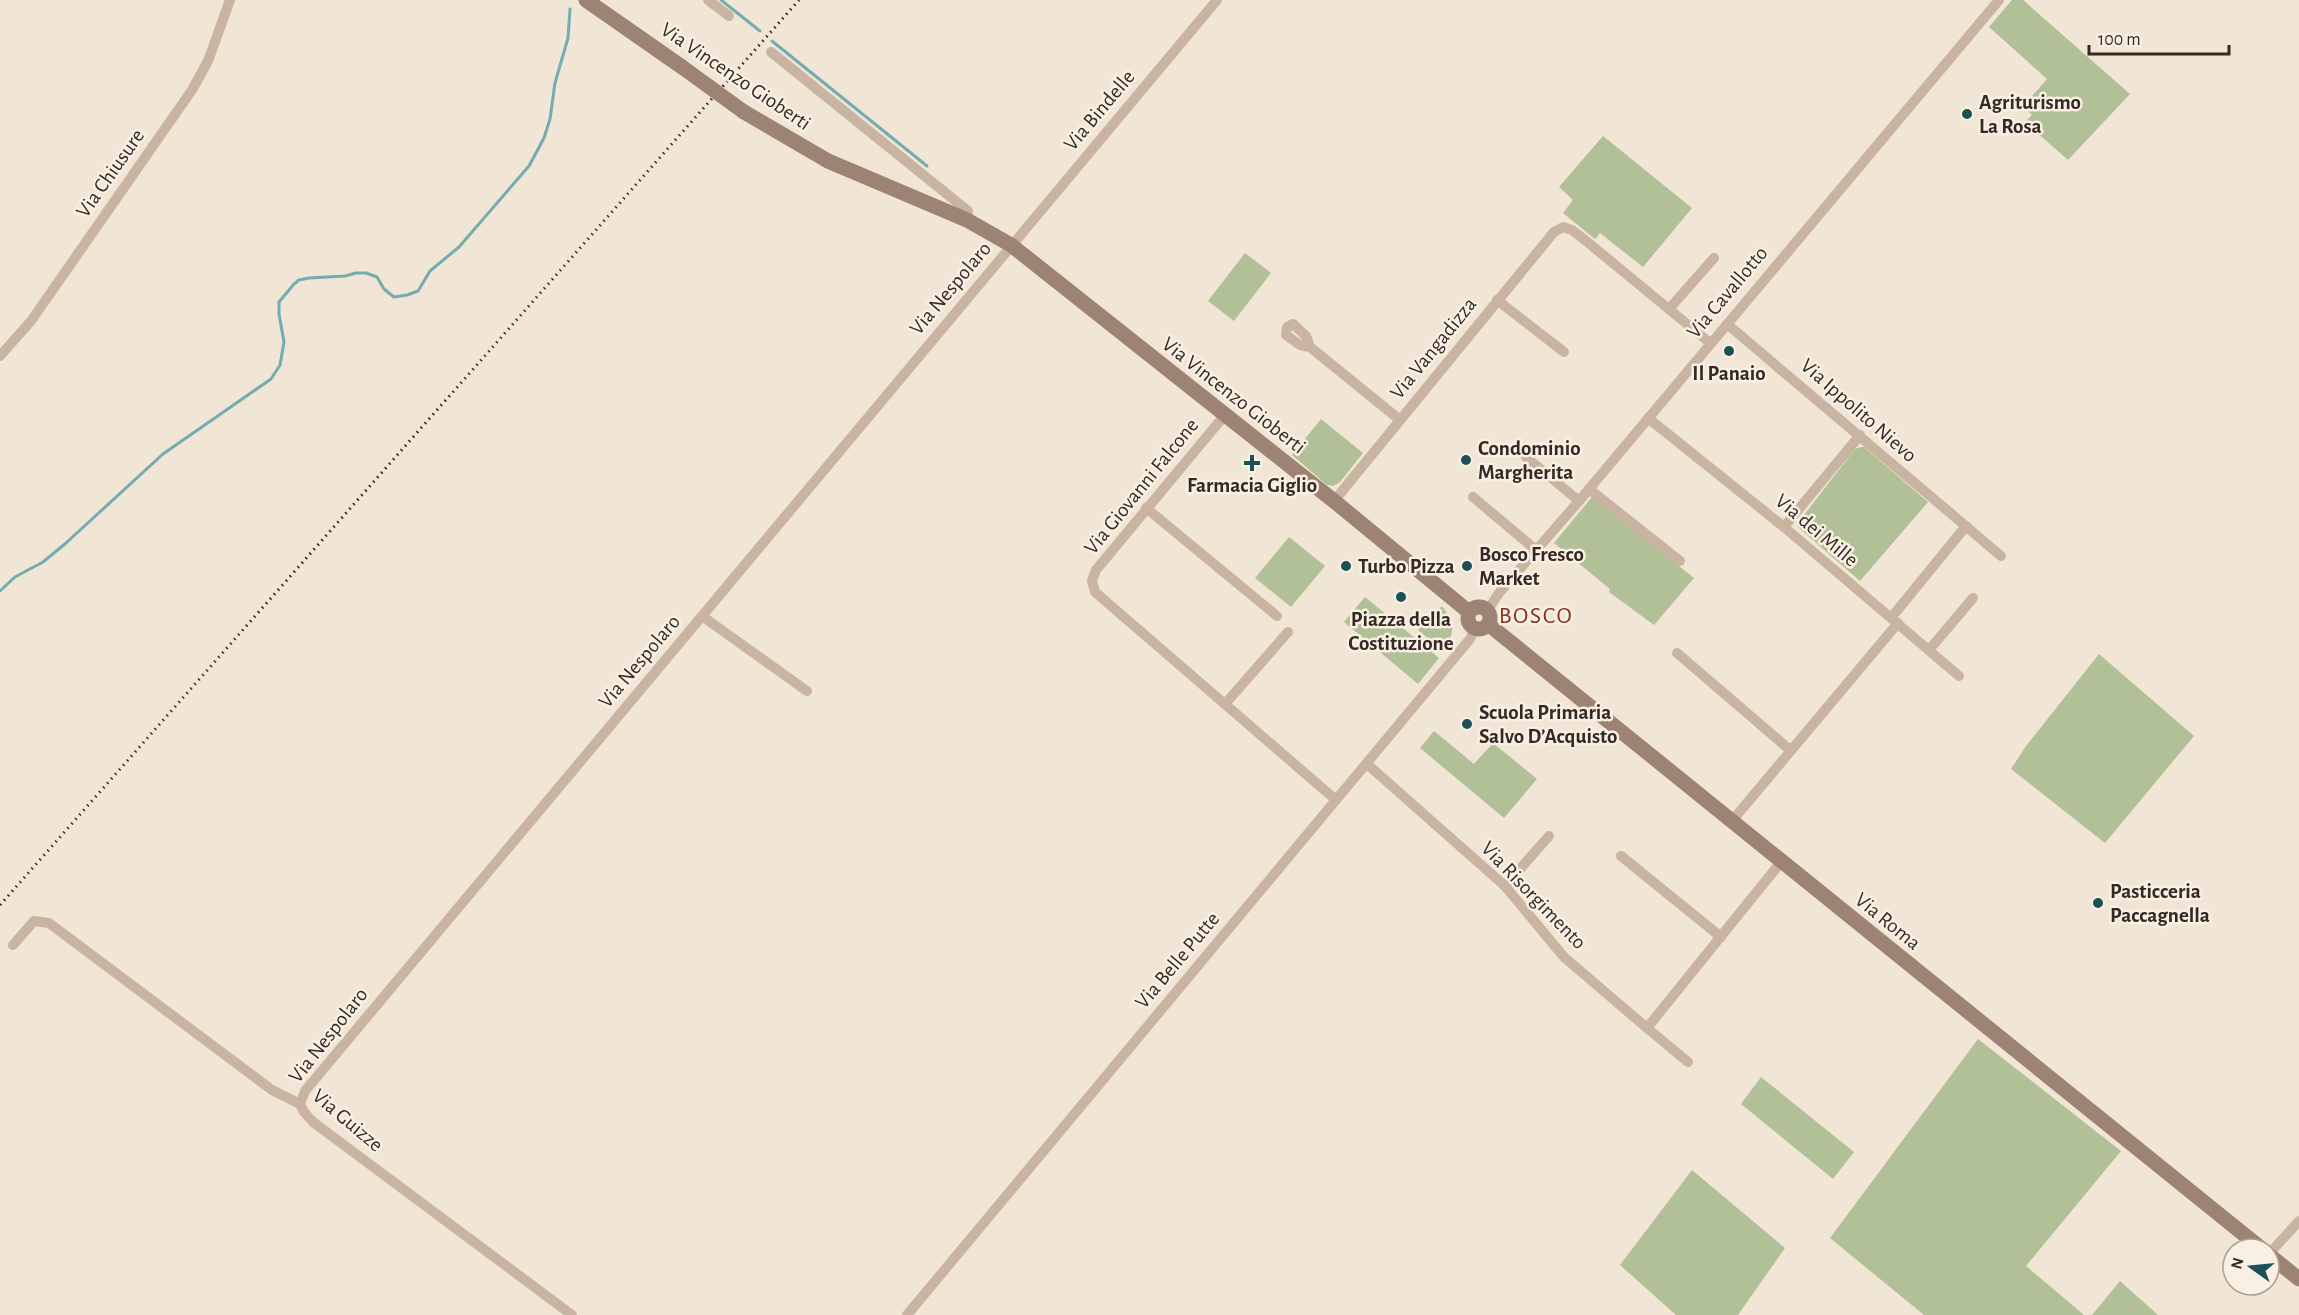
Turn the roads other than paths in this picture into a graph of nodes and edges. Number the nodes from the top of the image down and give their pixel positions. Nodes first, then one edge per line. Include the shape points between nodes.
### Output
1 (230, 0) edge
2 (586, 0) edge
3 (708, 0) edge
4 (1217, 0) edge
5 (2000, 0) edge
6 (729, 16) dead end
7 (771, 52) dead end
8 (967, 220) junction
9 (1011, 245) junction
10 (1714, 258) dead end
11 (1497, 300) junction
12 (1669, 309) junction
13 (1727, 324) junction
14 (1710, 343) junction
15 (1310, 347) dead end
16 (1564, 352) dead end
17 (0, 356) edge
18 (1224, 416) junction
19 (1648, 418) junction
20 (1400, 420) junction
21 (1860, 435) junction
22 (1526, 457) dead end
23 (1589, 489) junction
24 (1473, 497) dead end
25 (1334, 501) junction
26 (1579, 501) junction
27 (1146, 508) junction
28 (1966, 526) junction
29 (1784, 527) junction
30 (1536, 550) junction
31 (2001, 556) dead end
32 (1680, 561) dead end
33 (1973, 598) dead end
34 (702, 615) junction
35 (1277, 616) dead end
36 (1894, 620) junction
37 (1483, 621) junction
38 (1288, 632) dead end
39 (1929, 650) junction
40 (1677, 653) dead end
41 (1959, 676) dead end
42 (807, 691) dead end
43 (1225, 704) junction
44 (1790, 750) junction
45 (1367, 764) junction
46 (1336, 800) junction
47 (1731, 822) junction
48 (1549, 836) dead end
49 (1621, 856) dead end
50 (1781, 862) junction
51 (1505, 886) junction
52 (1721, 937) junction
53 (13, 945) dead end
54 (1647, 1028) junction
55 (1688, 1062) dead end
56 (300, 1104) junction
57 (2299, 1221) edge
58 (2247, 1237) edge
59 (2281, 1241) edge
60 (2281, 1265) edge
61 (2299, 1279) edge
62 (572, 1315) edge
63 (906, 1315) edge

1 - 17 street, Via Chiusure via 208,61 192,90 31,321
2 - 8 street, Via Vincenzo Gioberti, bridge via 744,112 828,161
3 - 6 street
4 - 9 street, Via Bindelle
5 - 13 street, Via Cavallotto
7 - 8 street, Via Vincenzo Gioberti via 968,210
8 - 9 street, Via Vincenzo Gioberti
9 - 18 street, Via Vincenzo Gioberti
9 - 34 street, Via Nespolaro
10 - 12 street
11 - 12 street, Via Vangadizza via 1554,232 1563,227 1572,230
11 - 16 street, Via Vangadizza
11 - 20 street, Via Vangadizza
12 - 14 street, Via Vangadizza
13 - 14 street, Via Cavallotto
13 - 21 street, Via Ippolito Nievo
14 - 19 street, Via Cavallotto
15 - 20 street, Via Vangadizza
18 - 25 street, Via Vincenzo Gioberti
18 - 27 street, Via Giovanni Falcone
19 - 23 street, Via Cavallotto
19 - 29 street, Via dei Mille
20 - 25 street, Via Vangadizza
21 - 28 street, Via Ippolito Nievo
21 - 29 street
22 - 26 street
23 - 26 street, Via Cavallotto
23 - 32 street
24 - 30 street
25 - 37 street, Via Vincenzo Gioberti via 1469,612 1478,607
26 - 30 street, Via Cavallotto
27 - 35 street
27 - 43 street, Via Giovanni Falcone via 1096,570 1092,581 1095,592
28 - 31 street, Via Ippolito Nievo
28 - 36 street
29 - 36 street, Via dei Mille
30 - 37 street, Via Cavallotto via 1499,593
33 - 39 street
34 - 42 street
34 - 56 street, Via Nespolaro via 305,1091
36 - 39 street, Via dei Mille
36 - 44 street
37 - 45 street, Via Belle Putte
37 - 47 street, Via Roma
38 - 43 street
39 - 41 street, Via dei Mille
40 - 44 street
43 - 46 street, Via Giovanni Falcone
44 - 47 street
45 - 46 street, Via Belle Putte
45 - 51 street, Via Risorgimento
46 - 63 street, Via Belle Putte
47 - 50 street, Via Roma
48 - 51 street
49 - 52 street
50 - 52 street
50 - 58 street, Via Roma
51 - 54 street, Via Risorgimento via 1564,957
52 - 54 street
53 - 56 street, Via Guizze via 34,921 49,923 272,1090
54 - 55 street, Via Risorgimento
56 - 62 street, Via Guizze via 322,1129
57 - 59 street
60 - 61 street

